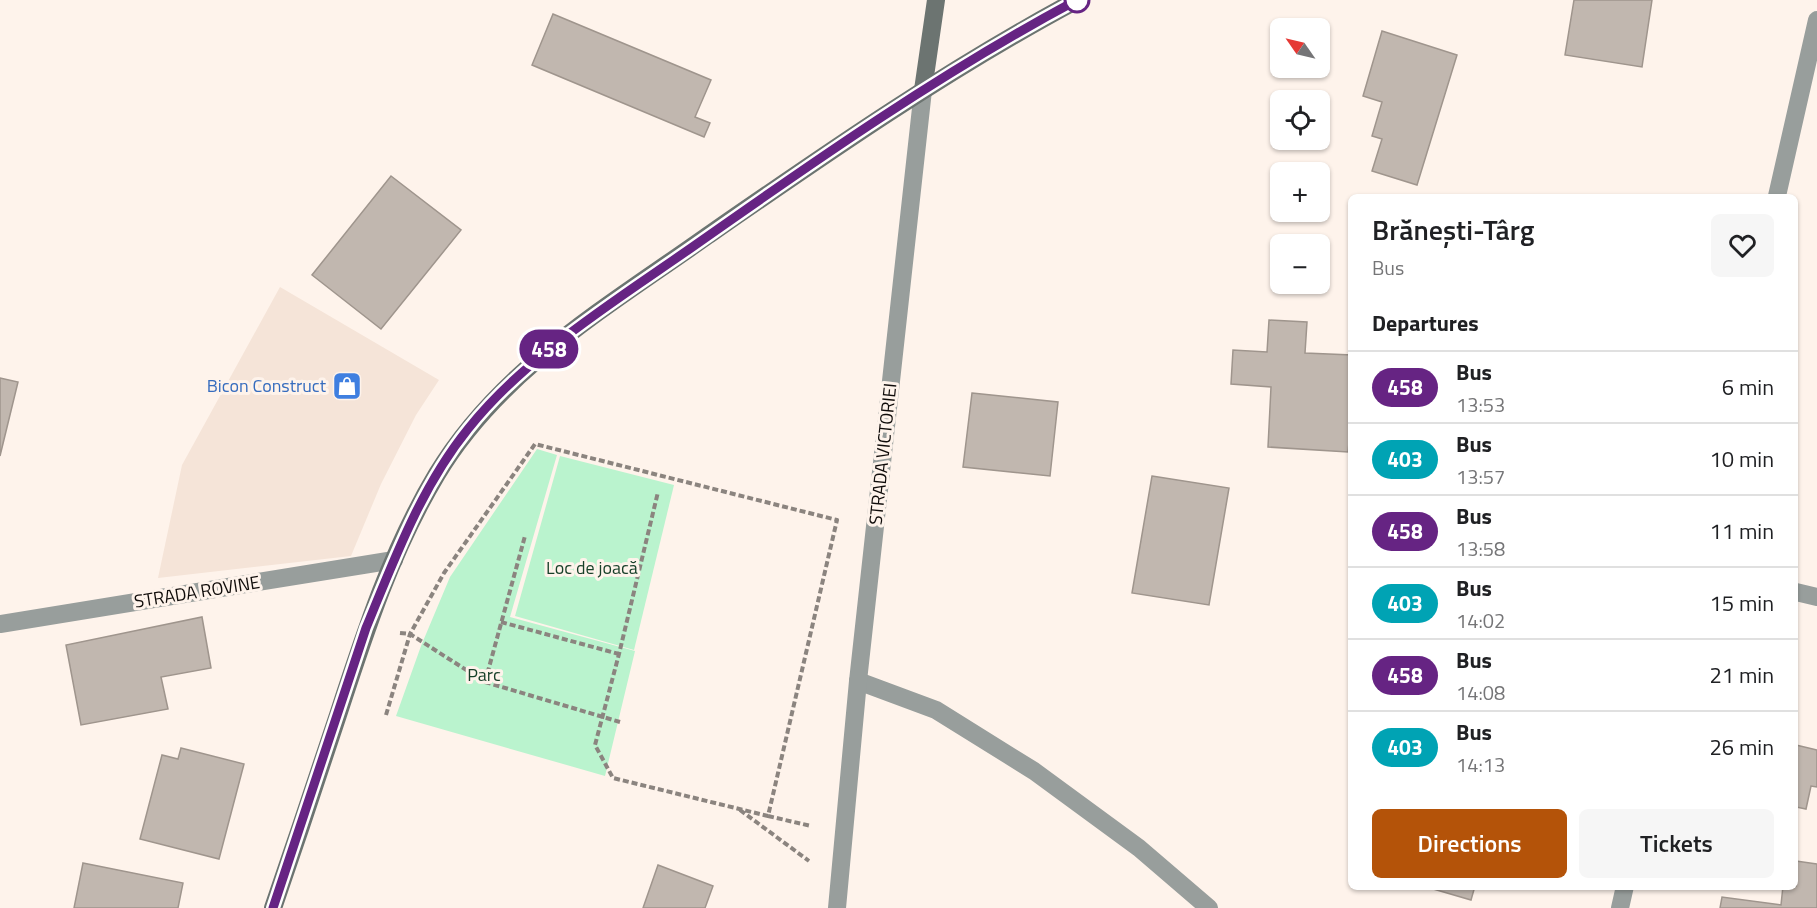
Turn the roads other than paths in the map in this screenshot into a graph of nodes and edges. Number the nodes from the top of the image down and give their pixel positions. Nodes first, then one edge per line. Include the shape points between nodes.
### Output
1 (936, 0) edge
2 (1077, 0) edge
3 (1817, 20) edge
4 (923, 90) junction
5 (1778, 194) edge
6 (394, 560) junction
7 (1798, 592) edge
8 (1817, 597) edge
9 (0, 624) edge
10 (858, 681) junction
11 (1624, 890) edge
12 (273, 908) edge
13 (837, 908) edge
14 (1209, 908) edge
15 (1620, 908) edge

1 - 4 main road, STRADA VICTORIEI
2 - 4 main road
3 - 5 street
4 - 6 main road via 762,198 551,348 468,428 437,474
4 - 10 street, STRADA VICTORIEI
6 - 9 street, STRADA ROVINE
6 - 12 main road via 366,628
7 - 8 street
10 - 13 street, STRADA VICTORIEI
10 - 14 street via 936,710 1034,771 1138,848
11 - 15 street

